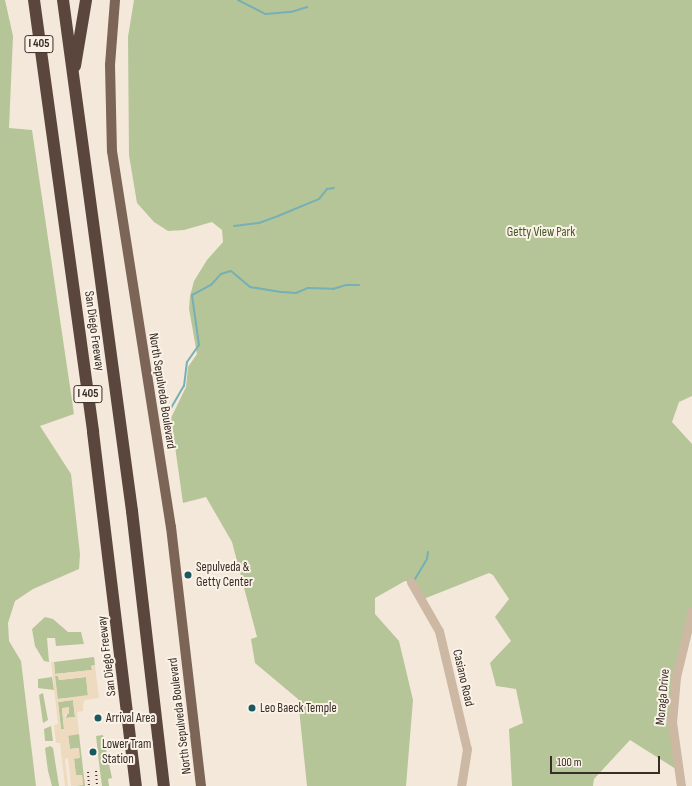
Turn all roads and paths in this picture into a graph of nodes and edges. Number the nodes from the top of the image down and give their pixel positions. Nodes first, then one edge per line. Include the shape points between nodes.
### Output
1 (26, 0) edge
2 (34, 0) edge
3 (63, 0) edge
4 (86, 0) edge
5 (116, 0) edge
6 (72, 77) junction
7 (45, 88) junction
8 (411, 582) dead end
9 (692, 611) edge
10 (136, 786) edge
11 (164, 786) edge
12 (201, 786) edge
13 (461, 786) edge
14 (680, 786) edge

1 - 7 highway
2 - 7 highway, San Diego Freeway / I 405
3 - 6 highway, San Diego Freeway / I 405
4 - 6 highway
5 - 12 main road, North Sepulveda Boulevard via 109,80 112,151 172,533
6 - 11 highway, San Diego Freeway / I 405 via 142,596
7 - 10 highway, San Diego Freeway / I 405 via 120,640
8 - 13 street, Casiano Road via 439,631 466,749
9 - 14 street, Moraga Drive via 676,677 672,722

